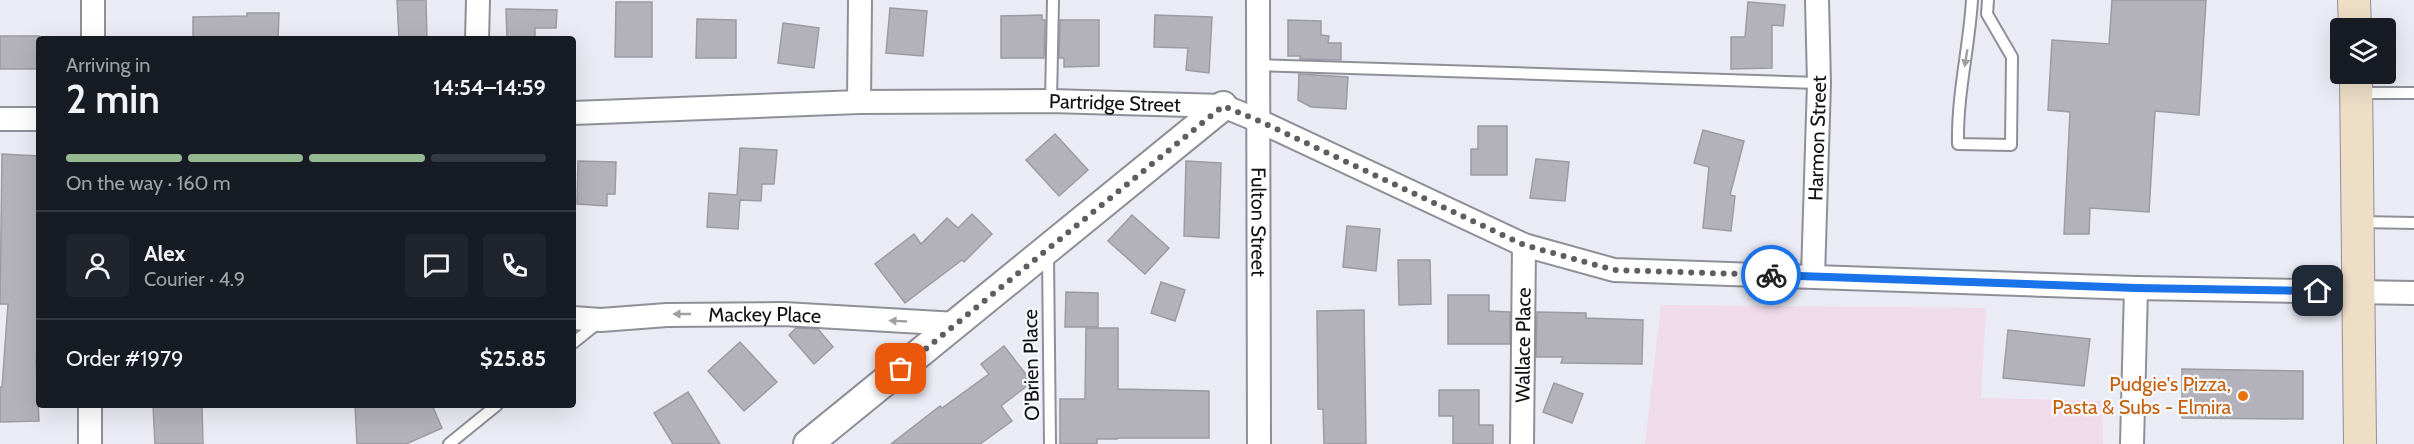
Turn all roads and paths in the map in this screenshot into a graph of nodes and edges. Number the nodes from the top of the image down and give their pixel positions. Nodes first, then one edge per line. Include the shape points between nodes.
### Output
1 (93, 0) edge
2 (478, 0) edge
3 (860, 0) edge
4 (1053, 0) edge
5 (1258, 0) edge
6 (1817, 0) edge
7 (1972, 0) edge
8 (1988, 0) edge
9 (2354, 0) edge
10 (2355, 18) edge
11 (93, 36) edge
12 (477, 36) edge
13 (1258, 65) junction
14 (1819, 83) junction
15 (2356, 84) edge
16 (2362, 84) edge
17 (2414, 93) edge
18 (1051, 101) junction
19 (859, 102) junction
20 (1223, 106) junction
21 (576, 112) edge
22 (0, 119) edge
23 (36, 119) edge
24 (1257, 120) junction
25 (2358, 222) junction
26 (2414, 223) edge
27 (1524, 245) junction
28 (1048, 250) junction
29 (1813, 276) junction
30 (2136, 288) junction
31 (2358, 291) junction
32 (2414, 293) edge
33 (576, 318) edge
34 (601, 321) junction
35 (957, 324) junction
36 (576, 341) edge
37 (90, 408) edge
38 (493, 408) edge
39 (90, 444) edge
40 (449, 444) edge
41 (808, 444) edge
42 (1050, 444) edge
43 (1259, 444) edge
44 (1522, 444) edge
45 (2132, 444) edge
46 (2360, 444) edge

1 - 11 street
2 - 12 street
3 - 19 street
4 - 18 lane
5 - 13 street, Fulton Street
6 - 14 street, Harmon Street
7 -> 8 lane via 1958,111 1958,144 2011,145 2012,57 1987,14
9 - 10 main road
13 - 14 lane
13 - 24 street, Fulton Street
14 - 29 street, Harmon Street
15 - 25 main road
16 - 17 lane
18 - 19 street, Partridge Street
18 - 20 street, Partridge Street
19 - 21 street, Partridge Street
20 - 24 street, Partridge Street
20 - 28 street
22 - 23 street
24 - 27 street, Partridge Street
24 - 43 street, Fulton Street
25 - 26 lane
25 - 31 main road
27 - 29 street, Partridge Street via 1614,270
27 - 44 street, Wallace Place
28 - 35 street
28 - 42 lane, O'Brien Place
29 - 30 street, Partridge Street
30 - 31 street, Partridge Street
30 - 45 street
31 - 32 street, Partridge Street
31 - 46 main road
33 - 34 street, Mackey Place
35 -> 34 street, Mackey Place via 784,314 668,315
34 - 36 lane
35 - 41 street
37 - 39 street
38 - 40 lane

